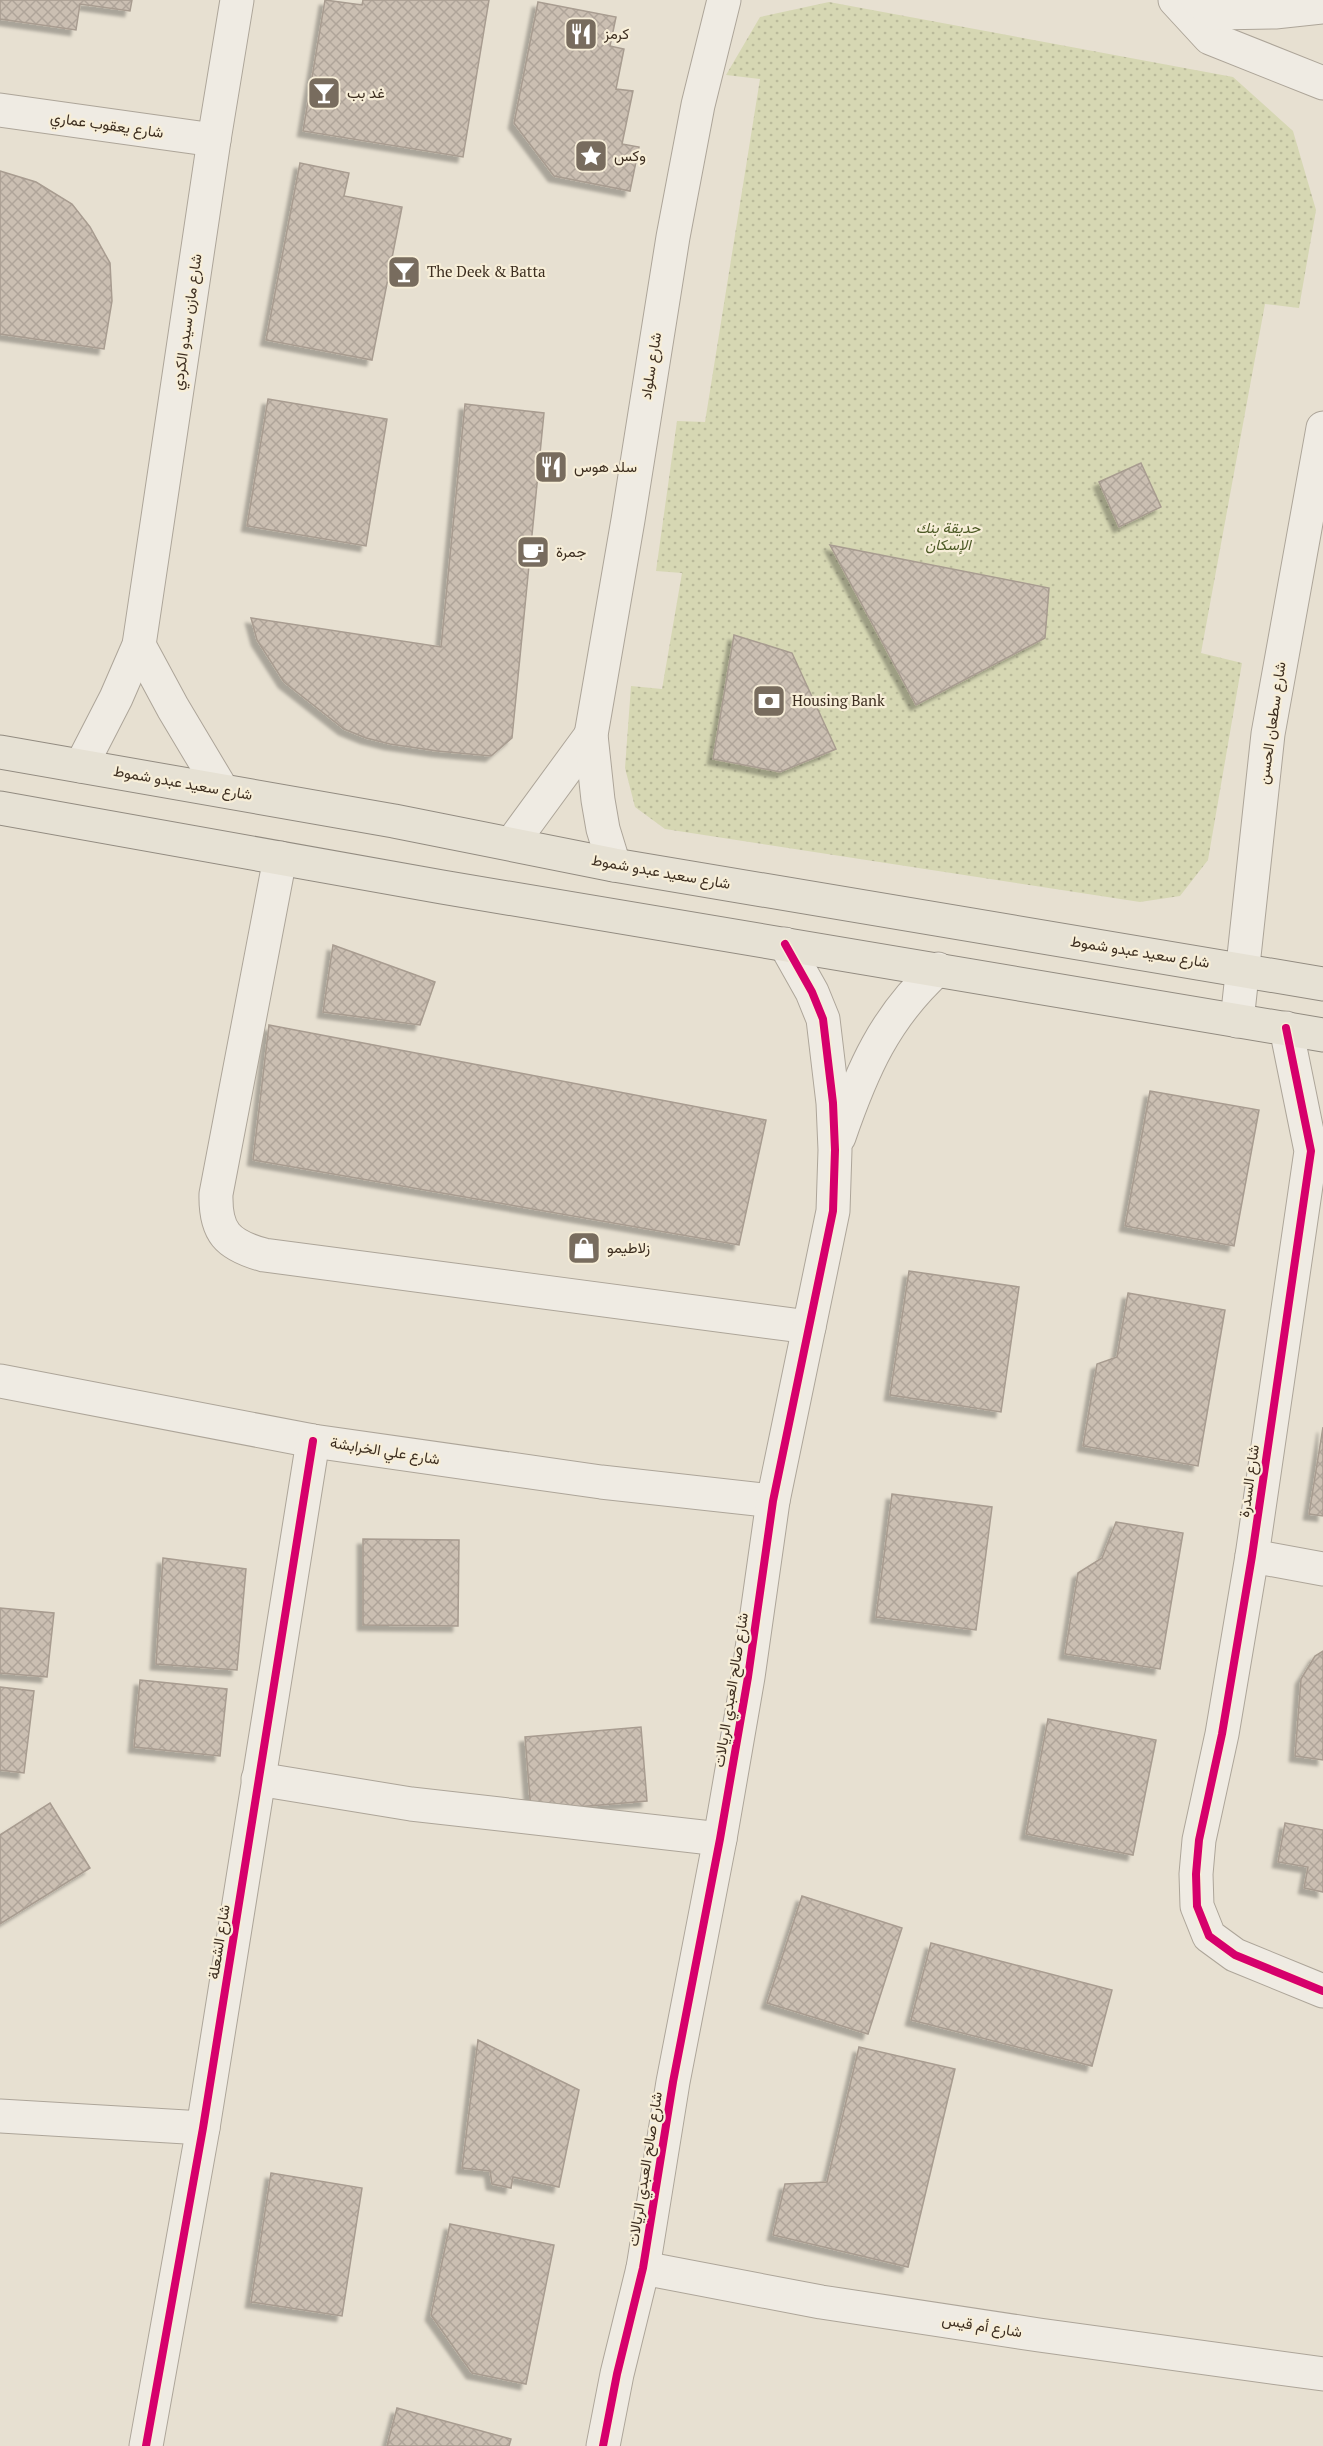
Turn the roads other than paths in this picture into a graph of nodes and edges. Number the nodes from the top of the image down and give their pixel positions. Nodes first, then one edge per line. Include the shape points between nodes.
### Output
1 (237, 0) edge
2 (724, 0) edge
3 (1175, 0) edge
4 (1198, 0) edge
5 (1323, 7) edge
6 (1323, 83) edge
7 (0, 110) edge
8 (214, 140) junction
9 (1323, 428) edge
10 (140, 645) junction
11 (591, 735) junction
12 (0, 752) edge
13 (81, 766) junction
14 (222, 790) junction
15 (0, 808) edge
16 (512, 843) junction
17 (279, 858) junction
18 (614, 865) junction
19 (785, 944) junction
20 (938, 969) junction
21 (1244, 969) junction
22 (1323, 984) edge
23 (1237, 1020) junction
24 (1286, 1028) junction
25 (1323, 1035) edge
26 (1317, 1143) edge
27 (835, 1150) junction
28 (809, 1327) junction
29 (0, 1381) edge
30 (313, 1440) junction
31 (773, 1502) junction
32 (1252, 1556) junction
33 (1323, 1569) edge
34 (258, 1779) junction
35 (720, 1839) junction
36 (1323, 1991) edge
37 (0, 2116) edge
38 (203, 2128) junction
39 (643, 2268) junction
40 (1323, 2373) edge
41 (146, 2446) edge
42 (603, 2446) edge

1 - 8 street, شارع مازن سيدو الكردي
2 - 11 street, شارع سلواد via 698,105 673,237
3 - 6 street via 1210,38
4 - 5 street via 1216,13
7 - 8 street, شارع يعقوب عماري
8 - 10 street, شارع مازن سيدو الكردي
9 - 21 street, شارع سطعان الحسن via 1268,735
10 - 13 street, شارع مازن سيدو الكردي
10 - 14 street
11 - 16 street, شارع سلواد
11 - 18 street, شارع سلواد via 603,829
12 - 13 main road, شارع سعيد عبدو شموط
13 - 14 main road, شارع سعيد عبدو شموط
14 - 16 main road, شارع سعيد عبدو شموط
15 - 17 main road
16 - 18 main road, شارع سعيد عبدو شموط
17 - 19 main road
17 - 28 street via 216,1194 215,1216 225,1235 242,1249 264,1255
18 - 21 main road, شارع سعيد عبدو شموط
19 - 20 main road
19 - 27 street, شارع صالح العبدي الريالات via 823,1019
20 - 23 main road
20 - 27 street, شارع صالح العبدي الريالات via 915,989 871,1055
21 - 22 main road, شارع سعيد عبدو شموط
21 - 23 street, شارع سطعان الحسن
23 - 24 main road
24 - 25 main road
24 - 26 street, شارع السدرة
26 - 32 street, شارع السدرة
27 - 28 street, شارع صالح العبدي الريالات via 833,1211
28 - 31 street, شارع صالح العبدي الريالات
29 - 30 street, شارع علي الخرابشة
30 - 31 street, شارع علي الخرابشة via 601,1482
30 - 34 street, شارع الشعلة
31 - 35 street, شارع صالح العبدي الريالات
32 - 33 street
32 - 36 street, شارع السدرة via 1222,1734 1199,1840 1197,1906 1209,1936 1235,1955
34 - 35 street via 411,1804
34 - 38 street, شارع الشعلة
35 - 39 street, شارع صالح العبدي الريالات via 673,2082
37 - 38 street
38 - 41 street, شارع الشعلة
39 - 40 street, شارع أم قيس via 833,2304
39 - 42 street, شارع صالح العبدي الريالات

